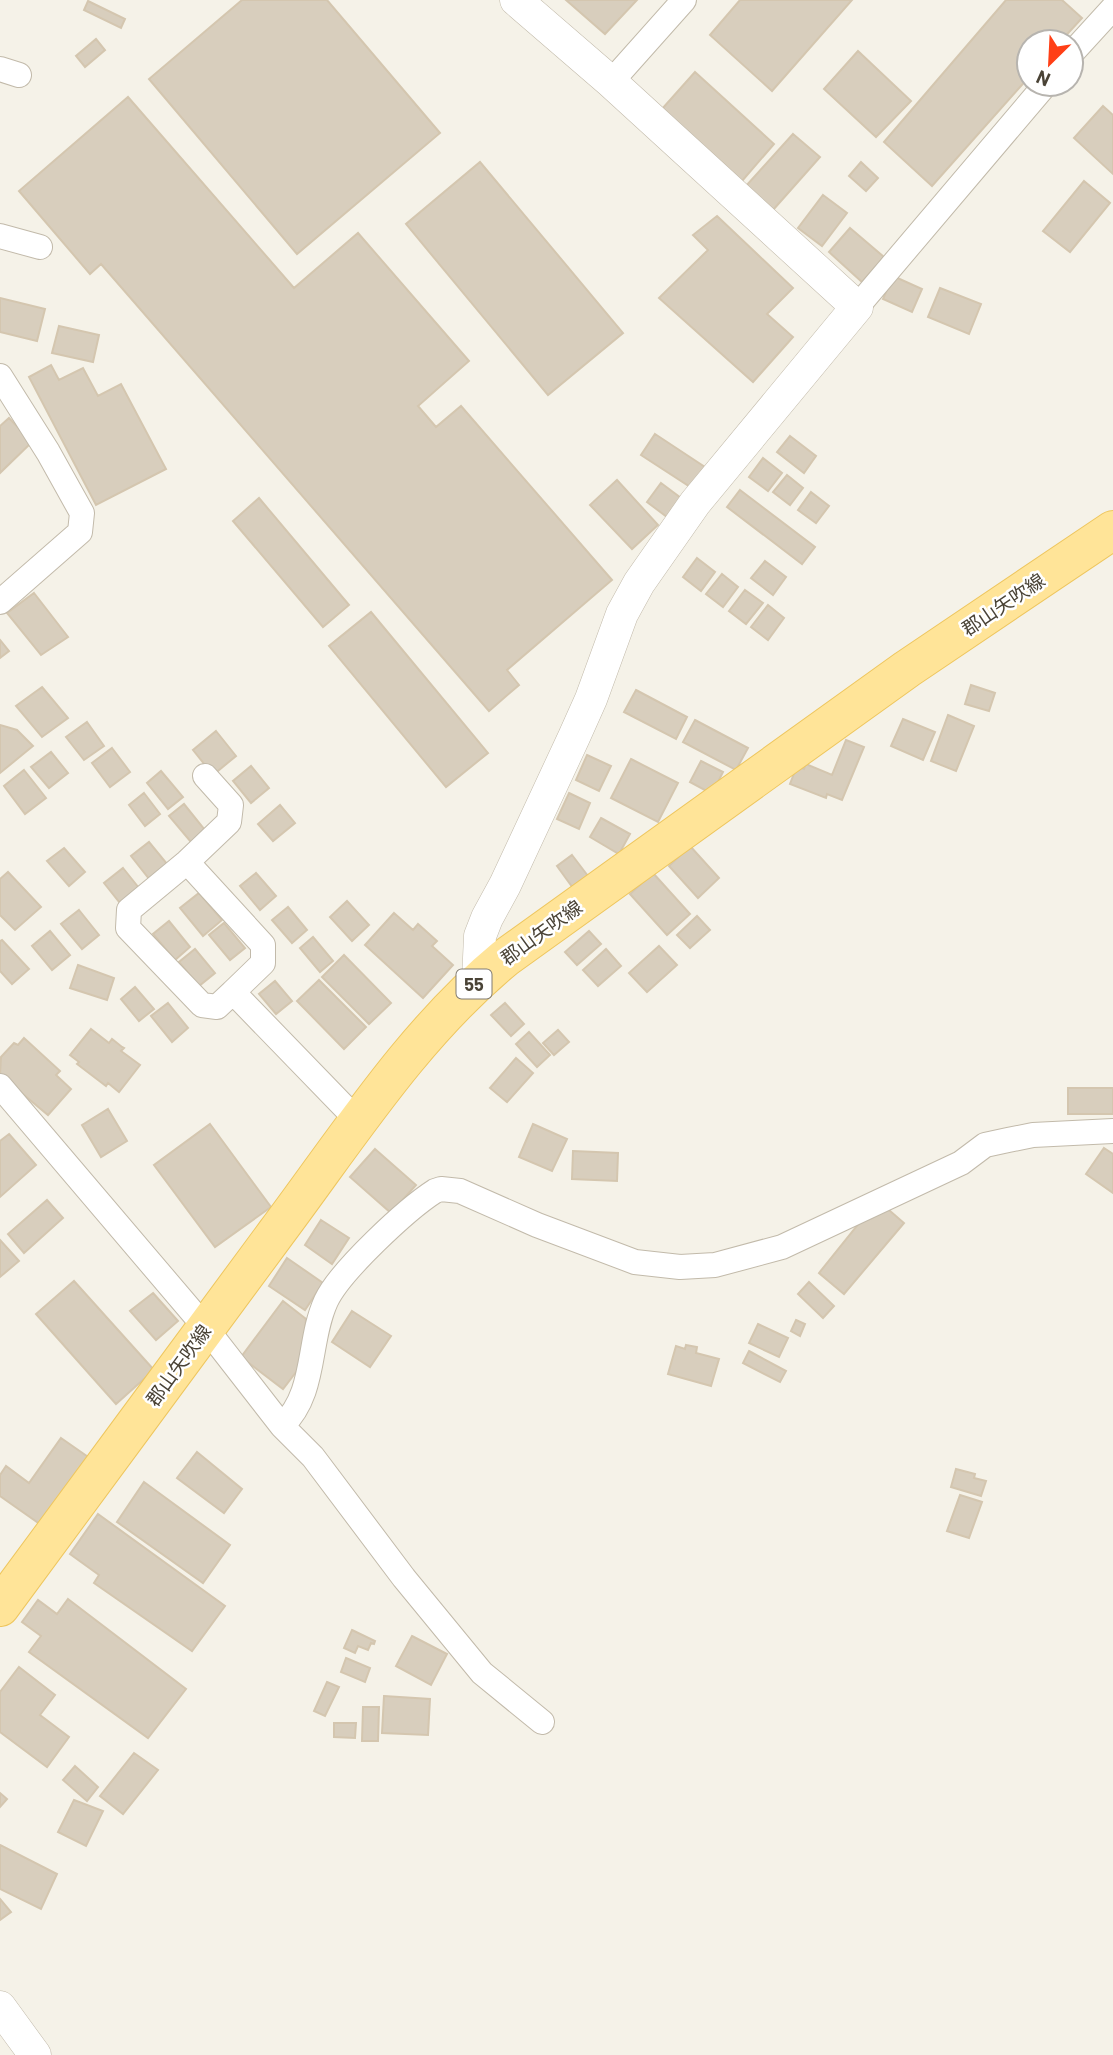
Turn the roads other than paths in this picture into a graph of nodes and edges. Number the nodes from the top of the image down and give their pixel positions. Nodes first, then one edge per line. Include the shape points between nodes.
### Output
1 (516, 0) edge
2 (684, 0) edge
3 (1113, 8) edge
4 (1085, 39) edge
5 (611, 82) junction
6 (1033, 98) edge
7 (0, 236) edge
8 (40, 247) dead end
9 (858, 306) junction
10 (0, 376) edge
11 (1113, 530) edge
12 (0, 602) edge
13 (205, 776) dead end
14 (187, 862) junction
15 (478, 980) junction
16 (233, 992) junction
17 (0, 1086) edge
18 (358, 1120) junction
19 (1113, 1131) edge
20 (205, 1327) junction
21 (282, 1426) junction
22 (0, 1607) edge
23 (542, 1722) dead end
24 (0, 2007) edge
25 (35, 2055) edge

1 - 5 street
2 - 5 street
3 - 4 street
5 - 9 street
6 - 9 street
7 - 8 street
9 - 15 street via 695,503 639,583 622,614 574,737 487,918 480,936
10 - 12 street via 82,513 80,532
11 - 15 main road, 郡山矢吹線 / 55 via 907,668
13 - 14 street via 231,805 229,822
14 - 16 street via 263,945 264,962
14 - 16 street via 129,910 128,928 202,1005 217,1007
15 - 18 main road, 郡山矢吹線 / 55 via 427,1033
16 - 18 street
17 - 20 street
18 - 20 main road, 郡山矢吹線 / 55
19 - 21 street via 1032,1135 985,1145 961,1163 782,1247 715,1265 635,1262 460,1191 435,1191 401,1218 327,1299 315,1335 308,1382 292,1416
20 - 21 street
20 - 22 main road, 郡山矢吹線 / 55
21 - 23 street via 313,1457 482,1673
24 - 25 street

